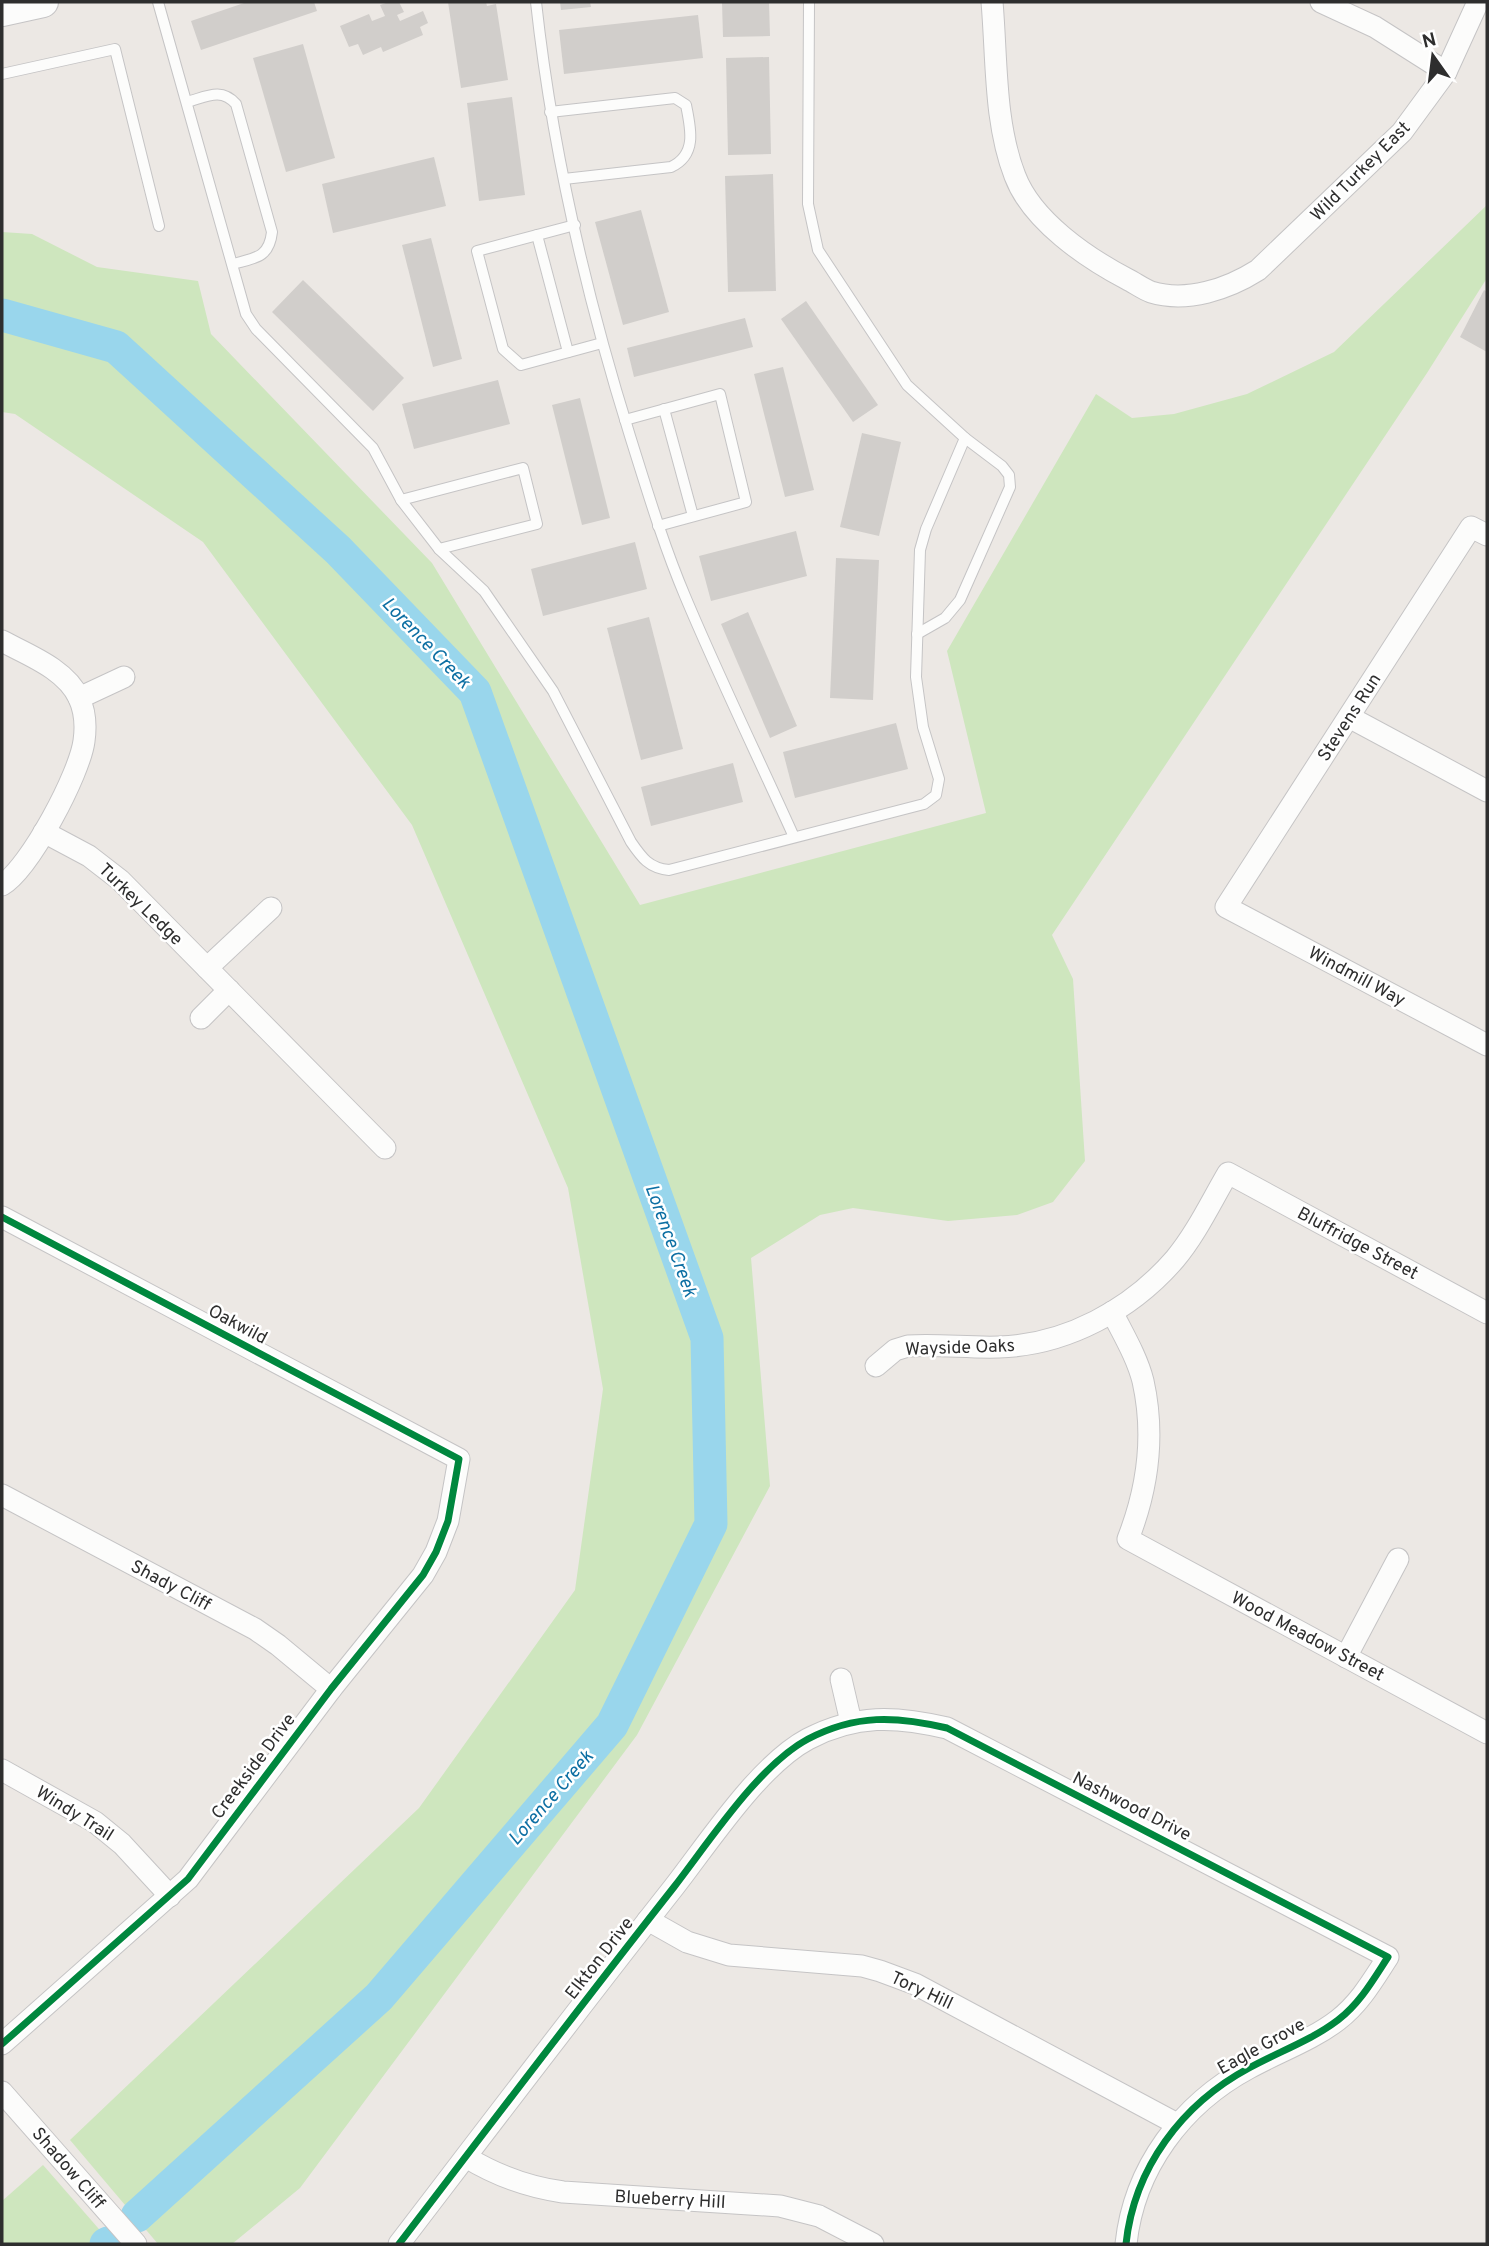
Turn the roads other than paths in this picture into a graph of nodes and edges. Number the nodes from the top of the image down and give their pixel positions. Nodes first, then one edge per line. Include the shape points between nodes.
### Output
1 (43, 2) edge
2 (158, 2) edge
3 (536, 2) edge
4 (809, 2) edge
5 (992, 2) edge
6 (1321, 2) edge
7 (1478, 2) edge
8 (2, 11) edge
9 (1446, 72) junction
10 (2, 74) edge
11 (187, 102) junction
12 (550, 112) junction
13 (564, 179) junction
14 (575, 225) junction
15 (159, 226) dead end
16 (537, 235) junction
17 (233, 264) junction
18 (602, 343) junction
19 (568, 352) junction
20 (664, 409) junction
21 (625, 420) junction
22 (965, 438) junction
23 (401, 500) junction
24 (693, 516) junction
25 (658, 526) junction
26 (1479, 531) edge
27 (439, 549) junction
28 (917, 634) junction
29 (2, 641) edge
30 (124, 677) dead end
31 (79, 698) junction
32 (1349, 717) junction
33 (1487, 791) edge
34 (44, 832) junction
35 (794, 837) junction
36 (2, 884) edge
37 (1226, 907) joint
38 (271, 908) dead end
39 (207, 968) junction
40 (229, 990) junction
41 (201, 1018) dead end
42 (1487, 1045) edge
43 (385, 1149) dead end
44 (1228, 1173) joint
45 (2, 1217) edge
46 (1112, 1312) junction
47 (1487, 1313) edge
48 (876, 1366) dead end
49 (459, 1459) joint
50 (2, 1494) edge
51 (1398, 1559) dead end
52 (1346, 1657) junction
53 (841, 1679) dead end
54 (331, 1689) junction
55 (851, 1722) junction
56 (1487, 1733) edge
57 (2, 1770) edge
58 (170, 1896) junction
59 (648, 1920) junction
60 (1388, 1958) joint
61 (2, 2044) edge
62 (2, 2092) edge
63 (1177, 2124) junction
64 (466, 2157) junction
65 (136, 2244) edge
66 (399, 2244) edge
67 (873, 2244) edge
68 (1126, 2244) edge

1 - 8 main road
2 - 11 lane
3 - 12 lane
4 - 22 lane via 808,204 818,250 907,385
5 - 9 street, Wild Turkey East via 1001,123 1022,191 1058,233 1151,292 1196,294 1237,284 1258,270 1402,132
6 - 9 street via 1375,27
7 - 9 street, Wild Turkey East
10 - 15 lane via 115,49
11 - 17 lane
11 - 17 lane via 228,96 240,117 272,232 271,245 261,256
12 - 13 lane
12 - 13 lane via 675,98 686,105 690,122 690,145 683,162
13 - 14 lane
14 - 16 lane
14 - 18 lane
16 - 19 lane
16 - 19 lane via 477,250 503,349 521,365
17 - 23 lane via 246,314 256,329 373,448
18 - 19 lane
18 - 21 lane
20 - 21 lane
20 - 24 lane
20 - 24 lane via 720,394 746,502
21 - 25 lane
22 - 28 lane via 920,550
22 - 28 lane via 1002,466 1010,486 960,600 945,618
23 - 27 lane
23 - 27 lane via 523,468 537,524
24 - 25 lane
25 - 35 lane
26 - 32 street, Stevens Run
27 - 35 lane via 484,591 552,691 644,861 669,870
28 - 35 lane via 916,677 923,727 939,779 936,795 924,804
29 - 31 street via 62,676
30 - 31 street
31 - 34 street via 84,742 75,775
32 - 33 street
32 - 37 street, Stevens Run
34 - 36 street
34 - 39 street, Turkey Ledge via 89,856 120,880
37 - 42 street, Windmill Way
38 - 39 street
39 - 40 street, Turkey Ledge
40 - 41 street
40 - 43 street, Turkey Ledge
44 - 46 street, Wayside Oaks via 1175,1259
44 - 47 street, Bluffridge Street
45 - 49 street, Oakwild
46 - 48 street, Wayside Oaks via 1048,1340 999,1347 908,1346 885,1356
46 - 52 street, Wood Meadow Street via 1143,1380 1148,1423 1147,1471 1128,1539
49 - 54 street, Creekside Drive via 448,1521 423,1575
50 - 54 street, Shady Cliff via 255,1629
51 - 52 street
52 - 56 street, Wood Meadow Street
53 - 55 street
54 - 58 street, Creekside Drive via 188,1879
55 - 59 street, Elkton Drive via 807,1740 778,1760
55 - 60 street, Nashwood Drive via 894,1718 947,1728
57 - 58 street, Windy Trail via 96,1822
58 - 61 street, Creekside Drive
59 - 63 street, Tory Hill via 687,1942 729,1955 880,1970 915,1984
59 - 64 street, Elkton Drive
60 - 63 street, Eagle Grove via 1360,2000 1339,2019 1228,2080
62 - 65 street, Shadow Cliff
63 - 68 street, Eagle Grove via 1139,2189
64 - 66 street, Elkton Drive
64 - 67 street, Blueberry Hill via 533,2188 799,2210

